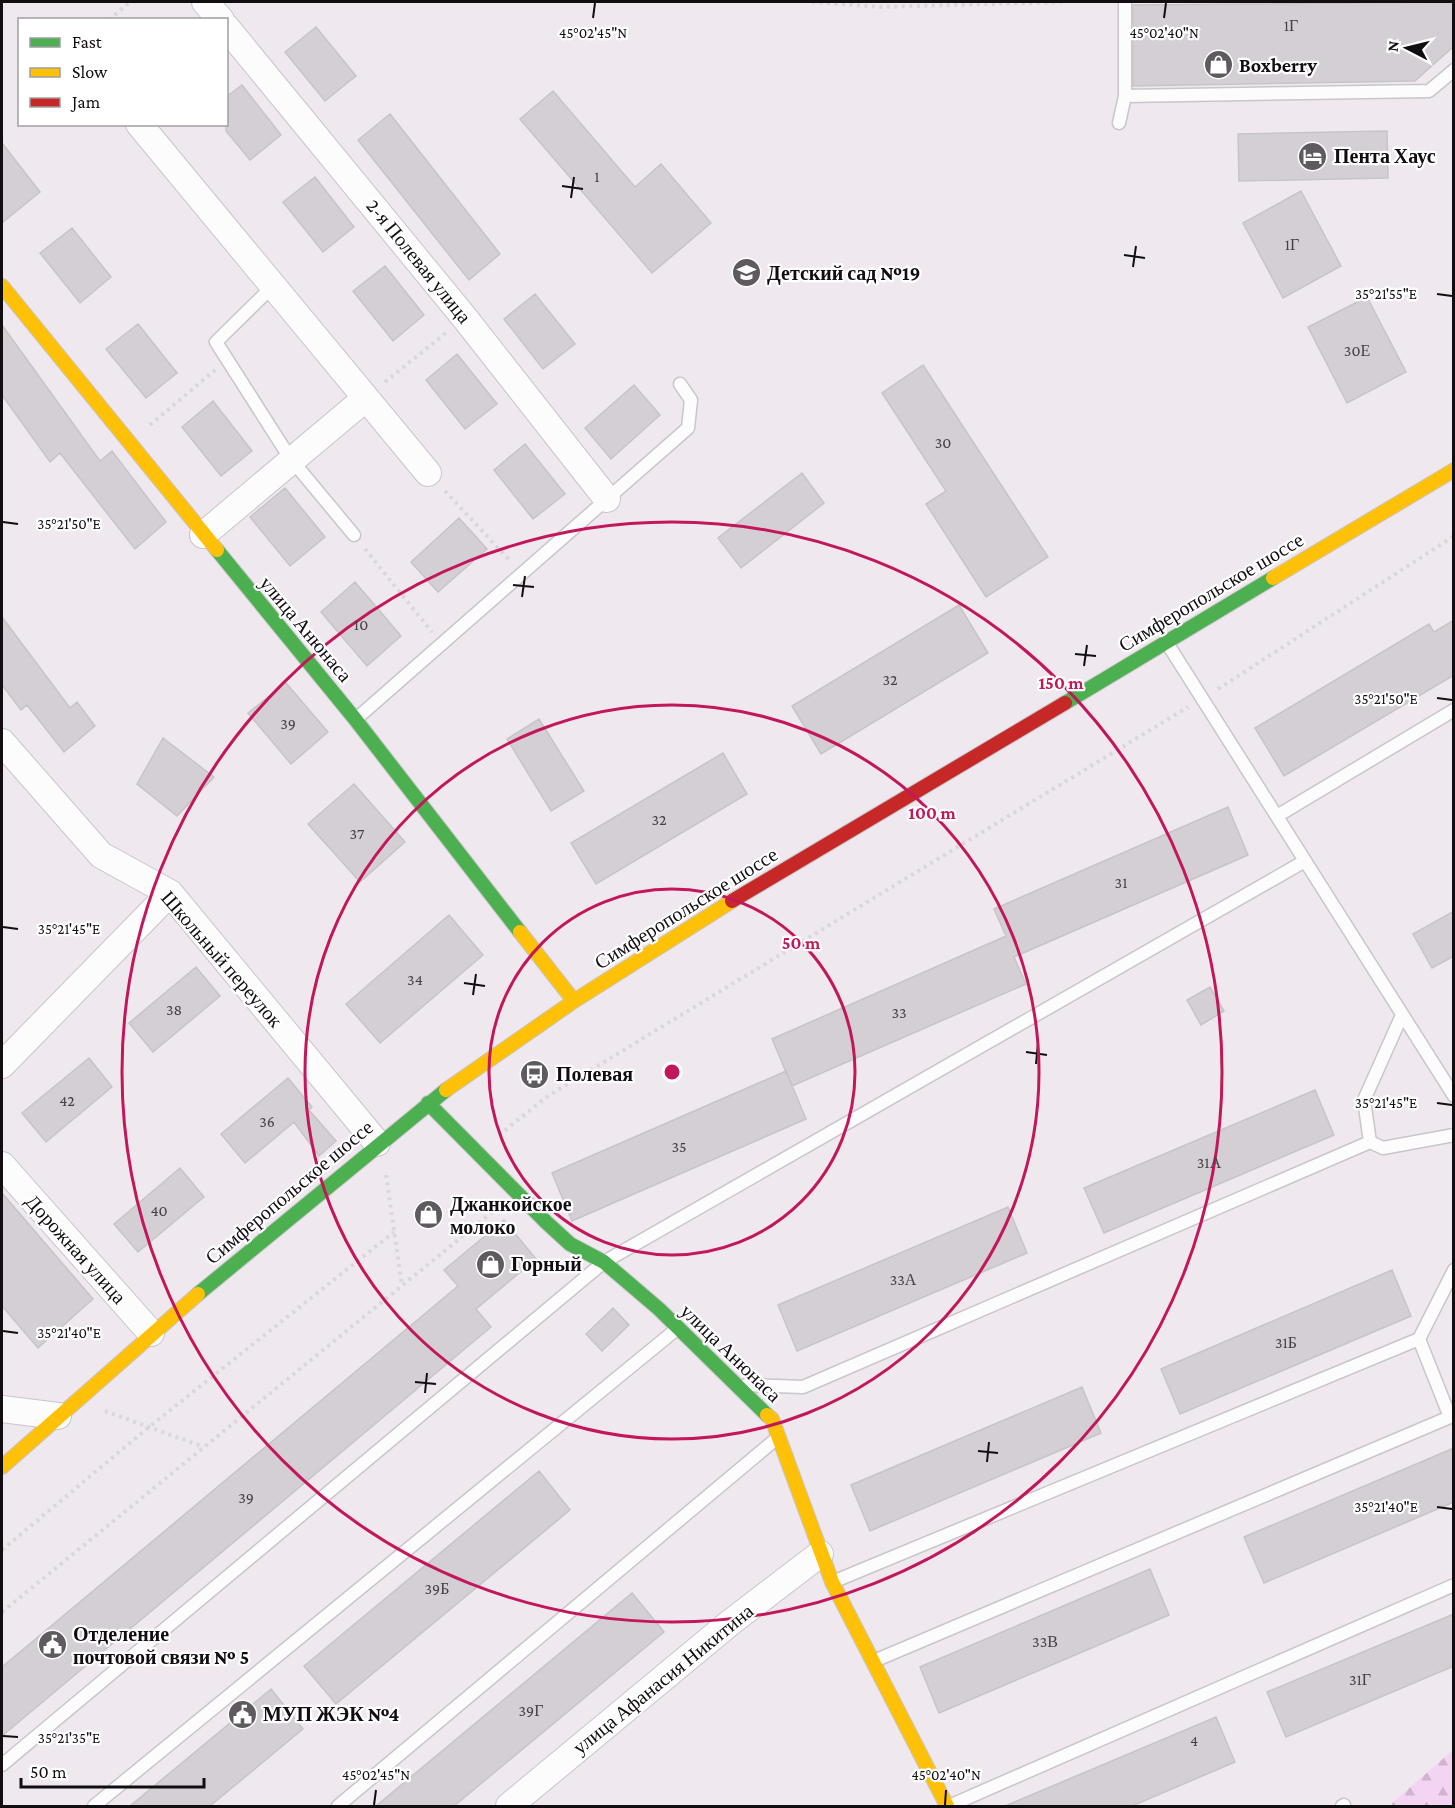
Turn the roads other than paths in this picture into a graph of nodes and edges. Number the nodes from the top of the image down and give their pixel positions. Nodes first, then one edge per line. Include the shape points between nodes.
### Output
1 (205, 2) edge
2 (1125, 2) edge
3 (218, 18) edge
4 (228, 29) edge
5 (1454, 70) edge
6 (1125, 96) junction
7 (1119, 123) dead end
8 (141, 126) edge
9 (2, 286) edge
10 (273, 286) junction
11 (680, 384) dead end
12 (366, 398) junction
13 (292, 461) junction
14 (1454, 470) edge
15 (428, 473) road end
16 (607, 499) junction
17 (203, 535) junction
18 (354, 535) road end
19 (1166, 642) junction
20 (1454, 710) edge
21 (355, 719) junction
22 (2, 742) edge
23 (1277, 816) junction
24 (1305, 861) junction
25 (170, 893) junction
26 (574, 1001) junction
27 (1402, 1015) junction
28 (2, 1065) edge
29 (1454, 1096) edge
30 (428, 1103) junction
31 (1454, 1135) edge
32 (1370, 1142) junction
33 (377, 1143) junction
34 (2, 1165) edge
35 (604, 1262) junction
36 (1454, 1270) edge
37 (678, 1328) junction
38 (151, 1333) junction
39 (1419, 1338) junction
40 (736, 1384) junction
41 (2, 1409) edge
42 (58, 1416) junction
43 (778, 1437) junction
44 (2, 1467) edge
45 (820, 1554) junction
46 (832, 1582) junction
47 (1454, 1585) edge
48 (873, 1661) junction
49 (2, 1765) edge
50 (94, 1806) edge
51 (338, 1806) edge
52 (509, 1806) edge
53 (948, 1806) edge

1 - 3 street
2 - 6 lane
4 - 16 street, 2-я Полевая улица via 464,317
5 - 6 lane via 1429,92
6 - 7 lane
8 - 10 street
9 - 17 street, улица Анюнаса
10 - 12 street
10 - 13 lane via 216,342
11 - 16 lane via 691,400 688,428
12 - 13 street
12 - 15 street
13 - 17 street
13 - 18 lane
14 - 19 street, Симферопольское шоссе
16 - 21 lane
17 - 21 street, улица Анюнаса
19 - 23 lane
19 - 26 street, Симферопольское шоссе via 687,928
20 - 23 lane
21 - 26 street, улица Анюнаса
22 - 25 street, Школьный переулок via 101,855
23 - 24 lane
24 - 27 lane
24 - 35 lane
25 - 28 street
25 - 33 street, Школьный переулок
26 - 30 street, Симферопольское шоссе
27 - 29 lane
27 - 32 lane via 1364,1100
30 - 33 street, Симферопольское шоссе
30 - 35 street, улица Анюнаса via 570,1244
31 - 32 lane via 1383,1148
32 - 40 lane via 803,1387
33 - 38 street, Симферопольское шоссе
34 - 38 street, Дорожная улица
35 - 37 street, улица Анюнаса
35 - 49 lane
36 - 39 lane
37 - 40 street, улица Анюнаса
37 - 50 lane
38 - 42 street, Симферопольское шоссе
39 - 46 lane
39 - 48 lane via 1450,1417
40 - 43 street, улица Анюнаса via 772,1419
41 - 42 street
42 - 44 street, Симферопольское шоссе
43 - 45 street, улица Анюнаса
43 - 51 lane
45 - 46 street, улица Анюнаса
45 - 52 street, улица Афанасия Никитина via 731,1622
46 - 48 street, улица Анюнаса
47 - 53 lane
48 - 53 street, улица Анюнаса

